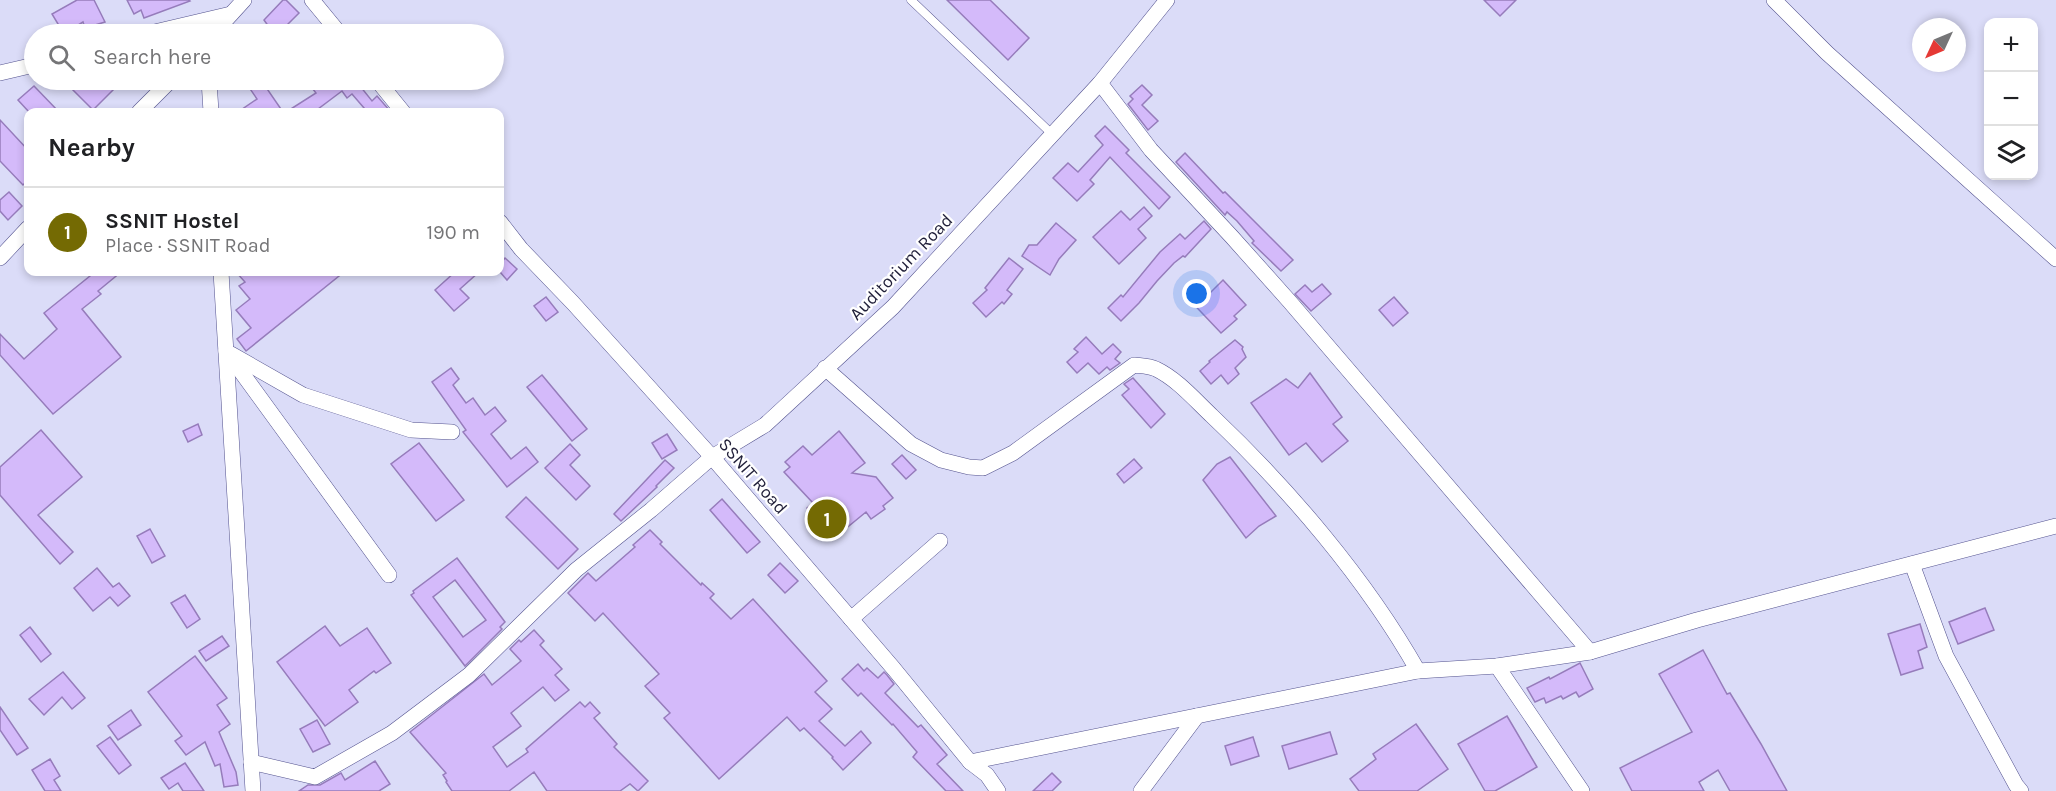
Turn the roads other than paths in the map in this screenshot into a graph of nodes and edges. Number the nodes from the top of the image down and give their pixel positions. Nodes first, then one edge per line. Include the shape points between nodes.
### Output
1 (244, 0) edge
2 (312, 0) edge
3 (911, 0) edge
4 (1774, 0) edge
5 (1165, 1) edge
6 (231, 14) junction
7 (189, 24) edge
8 (222, 24) edge
9 (332, 24) edge
10 (24, 67) edge
11 (0, 73) edge
12 (1100, 83) junction
13 (161, 90) edge
14 (210, 90) edge
15 (384, 90) edge
16 (143, 108) edge
17 (211, 108) edge
18 (400, 108) edge
19 (1052, 134) junction
20 (504, 227) edge
21 (24, 232) edge
22 (0, 258) edge
23 (2056, 259) edge
24 (221, 276) edge
25 (226, 351) junction
26 (825, 368) junction
27 (452, 432) dead end
28 (712, 457) junction
29 (2056, 526) edge
30 (940, 541) dead end
31 (1912, 564) junction
32 (390, 575) dead end
33 (851, 619) junction
34 (1590, 652) junction
35 (1497, 666) junction
36 (1418, 671) junction
37 (1197, 716) junction
38 (251, 762) junction
39 (970, 762) junction
40 (253, 791) edge
41 (998, 791) edge
42 (1142, 791) edge
43 (1582, 791) edge
44 (2021, 791) edge

1 - 6 street
2 - 9 street
3 - 19 lane
4 - 23 street via 1827,53
5 - 12 street, Auditorium Road
6 - 7 street
6 - 8 street
10 - 11 street
12 - 19 street, Auditorium Road
12 - 34 street via 1151,150 1283,294
13 - 16 street
14 - 17 street
15 - 18 street
19 - 26 street, Auditorium Road via 893,307
20 - 28 street, SSNIT Road
21 - 22 street
24 - 25 street
25 - 27 street via 303,395 411,430
25 - 32 street
25 - 38 street
26 - 28 street, Auditorium Road via 765,425
26 - 36 street via 911,444 941,460 983,468 1013,453 1134,365 1158,370 1184,389 1296,501 1365,590
28 - 33 street, SSNIT Road
28 - 38 street, Auditorium Road via 576,570 469,675 392,733 315,777
29 - 31 street
30 - 33 street
31 - 34 street via 1687,622
31 - 44 street via 1946,656
33 - 39 street, SSNIT Road
34 - 35 street
35 - 36 street
35 - 43 street
36 - 37 street
37 - 39 street
37 - 42 street
38 - 40 street
39 - 41 street, SSNIT Road

